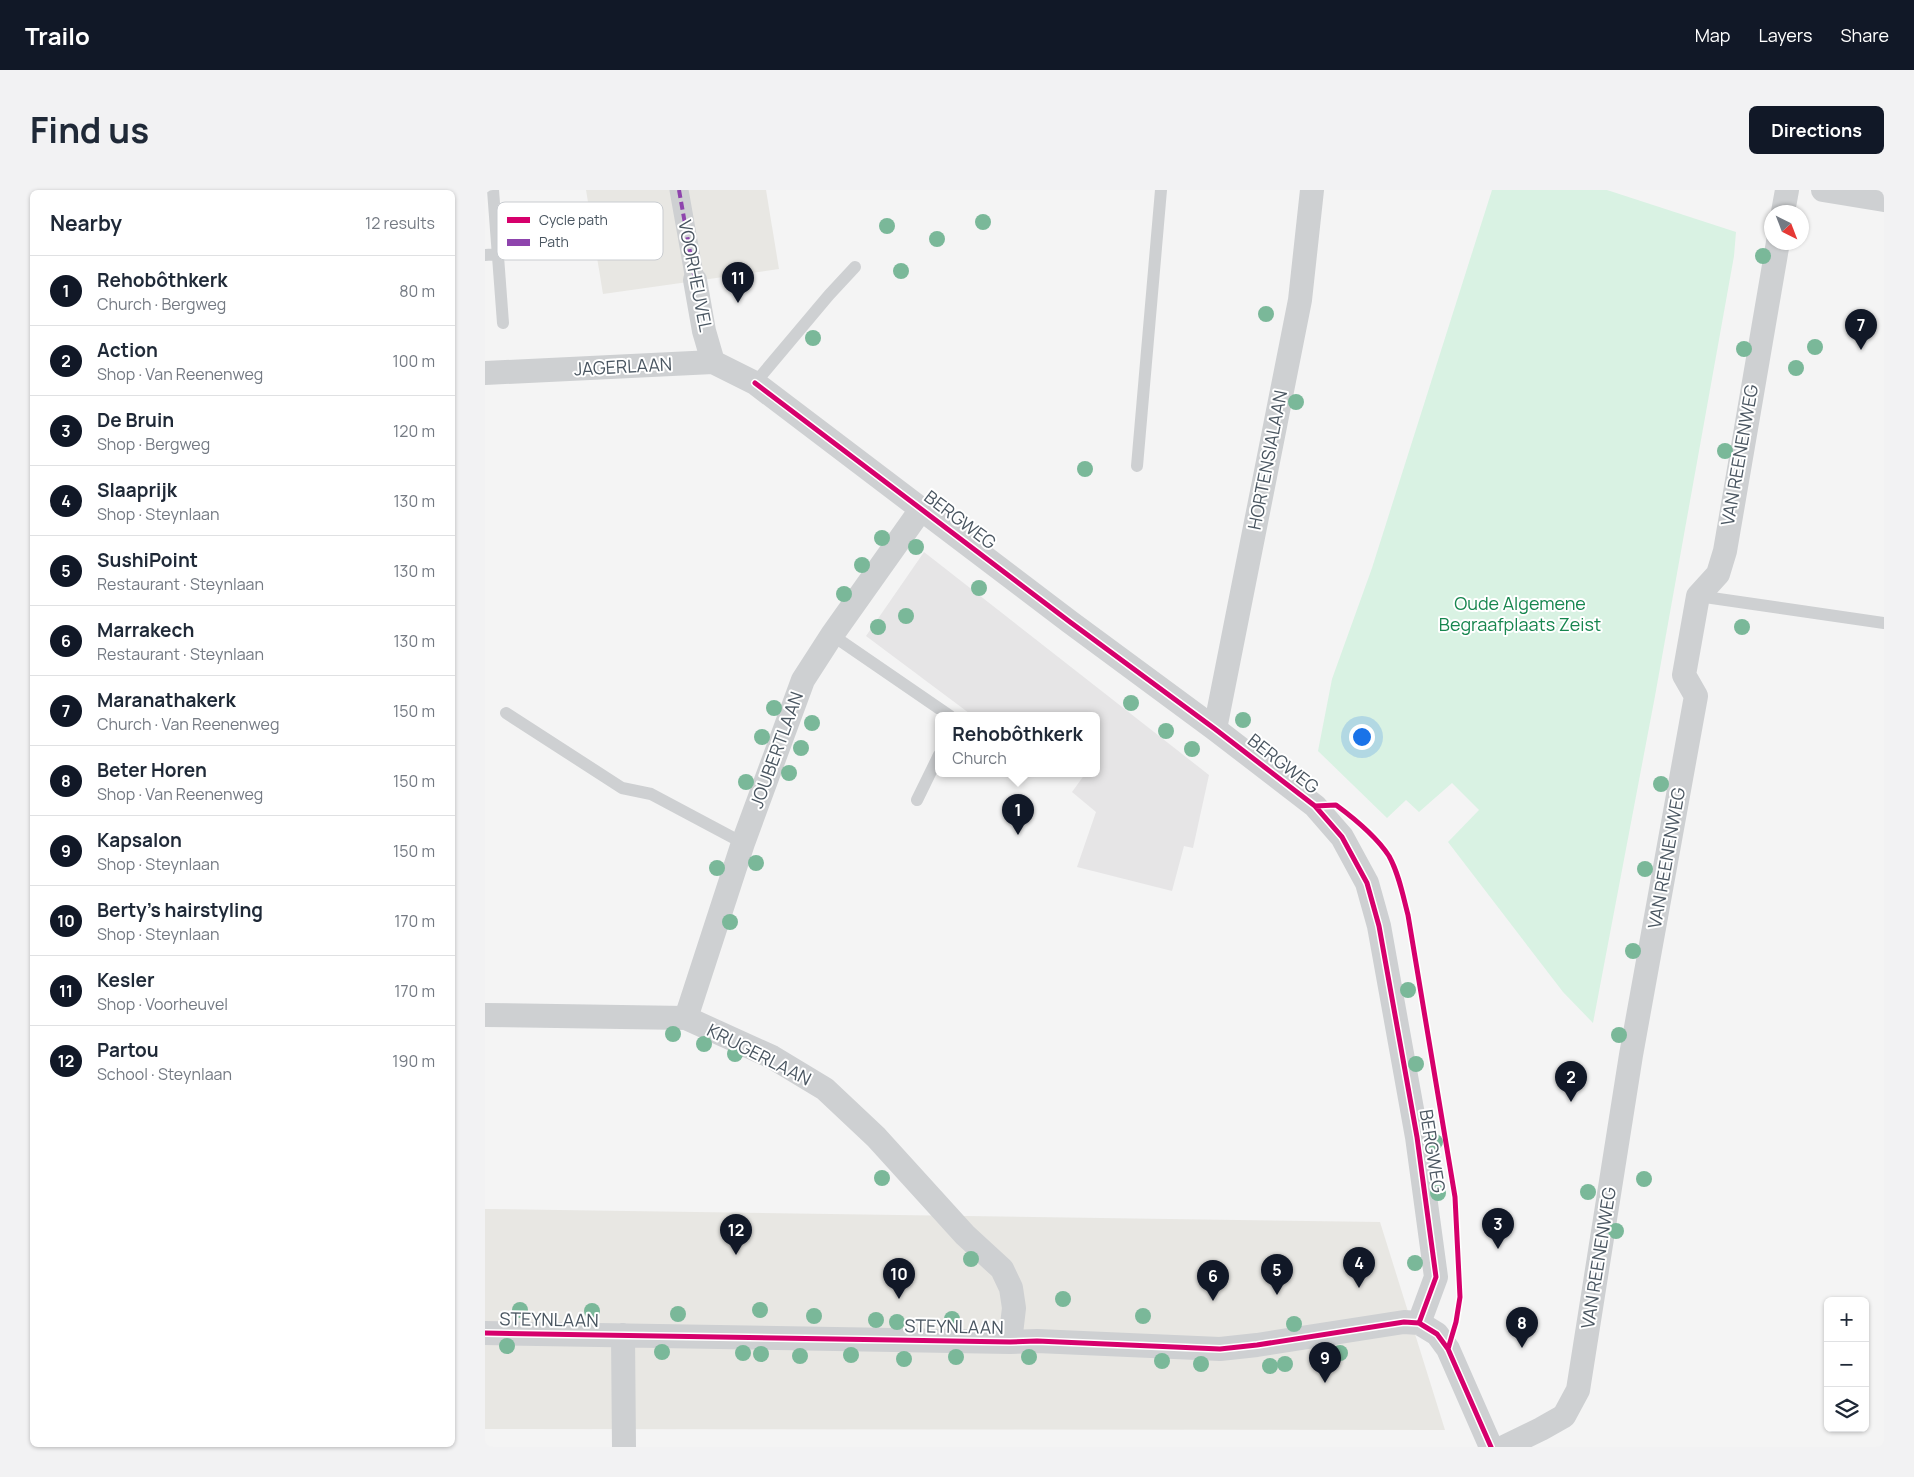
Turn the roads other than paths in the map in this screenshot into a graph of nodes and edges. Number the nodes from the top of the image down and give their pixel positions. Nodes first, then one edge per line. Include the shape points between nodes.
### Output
1 (493, 190) edge
2 (679, 190) edge
3 (1161, 190) edge
4 (1313, 190) edge
5 (1787, 190) edge
6 (1823, 190) edge
7 (1884, 200) edge
8 (1784, 205) edge
9 (497, 233) edge
10 (1777, 250) edge
11 (499, 260) edge
12 (855, 268) dead end
13 (695, 280) joint
14 (503, 323) dead end
15 (713, 362) junction
16 (485, 373) edge
17 (755, 384) junction
18 (1137, 466) dead end
19 (922, 508) junction
20 (1698, 596) junction
21 (1884, 623) edge
22 (832, 635) junction
23 (944, 712) edge
24 (506, 713) dead end
25 (1215, 729) junction
26 (935, 763) edge
27 (917, 800) dead end
28 (743, 843) junction
29 (485, 1015) edge
30 (686, 1018) junction
31 (1419, 1323) junction
32 (485, 1333) edge
33 (623, 1335) junction
34 (1010, 1342) junction
35 (624, 1447) edge
36 (1491, 1447) edge
37 (1504, 1447) edge

1 - 9 lane
2 - 13 street, VOORHEUVEL
3 - 18 lane
4 - 25 street, HORTENSIALAAN via 1300,300
5 - 8 street
6 - 7 street
10 - 20 street, VAN REENENWEG via 1725,551 1718,574
11 - 14 lane
12 - 17 lane
13 - 15 street, VOORHEUVEL
15 - 16 street, JAGERLAAN
15 - 17 street
17 - 19 street, BERGWEG
19 - 22 street, JOUBERTLAAN
19 - 25 street, BERGWEG
20 - 21 lane
20 - 37 street, VAN REENENWEG via 1683,675 1696,696 1631,1055 1578,1390 1564,1416
22 - 23 lane
22 - 28 street, JOUBERTLAAN via 803,680
24 - 28 lane via 622,788 651,794
25 - 31 street, BERGWEG via 1315,806 1342,837 1367,883 1379,926 1413,1118 1436,1277
26 - 27 lane
28 - 30 street, JOUBERTLAAN
29 - 30 street, KRUGERLAAN
30 - 34 street, KRUGERLAAN via 772,1057 825,1089 876,1137 965,1235 1002,1269 1011,1288 1014,1308
31 - 34 street, STEYNLAAN via 1404,1322 1220,1349
31 - 36 street via 1437,1334 1449,1349
32 - 33 street, STEYNLAAN
33 - 34 street, STEYNLAAN
33 - 35 street

